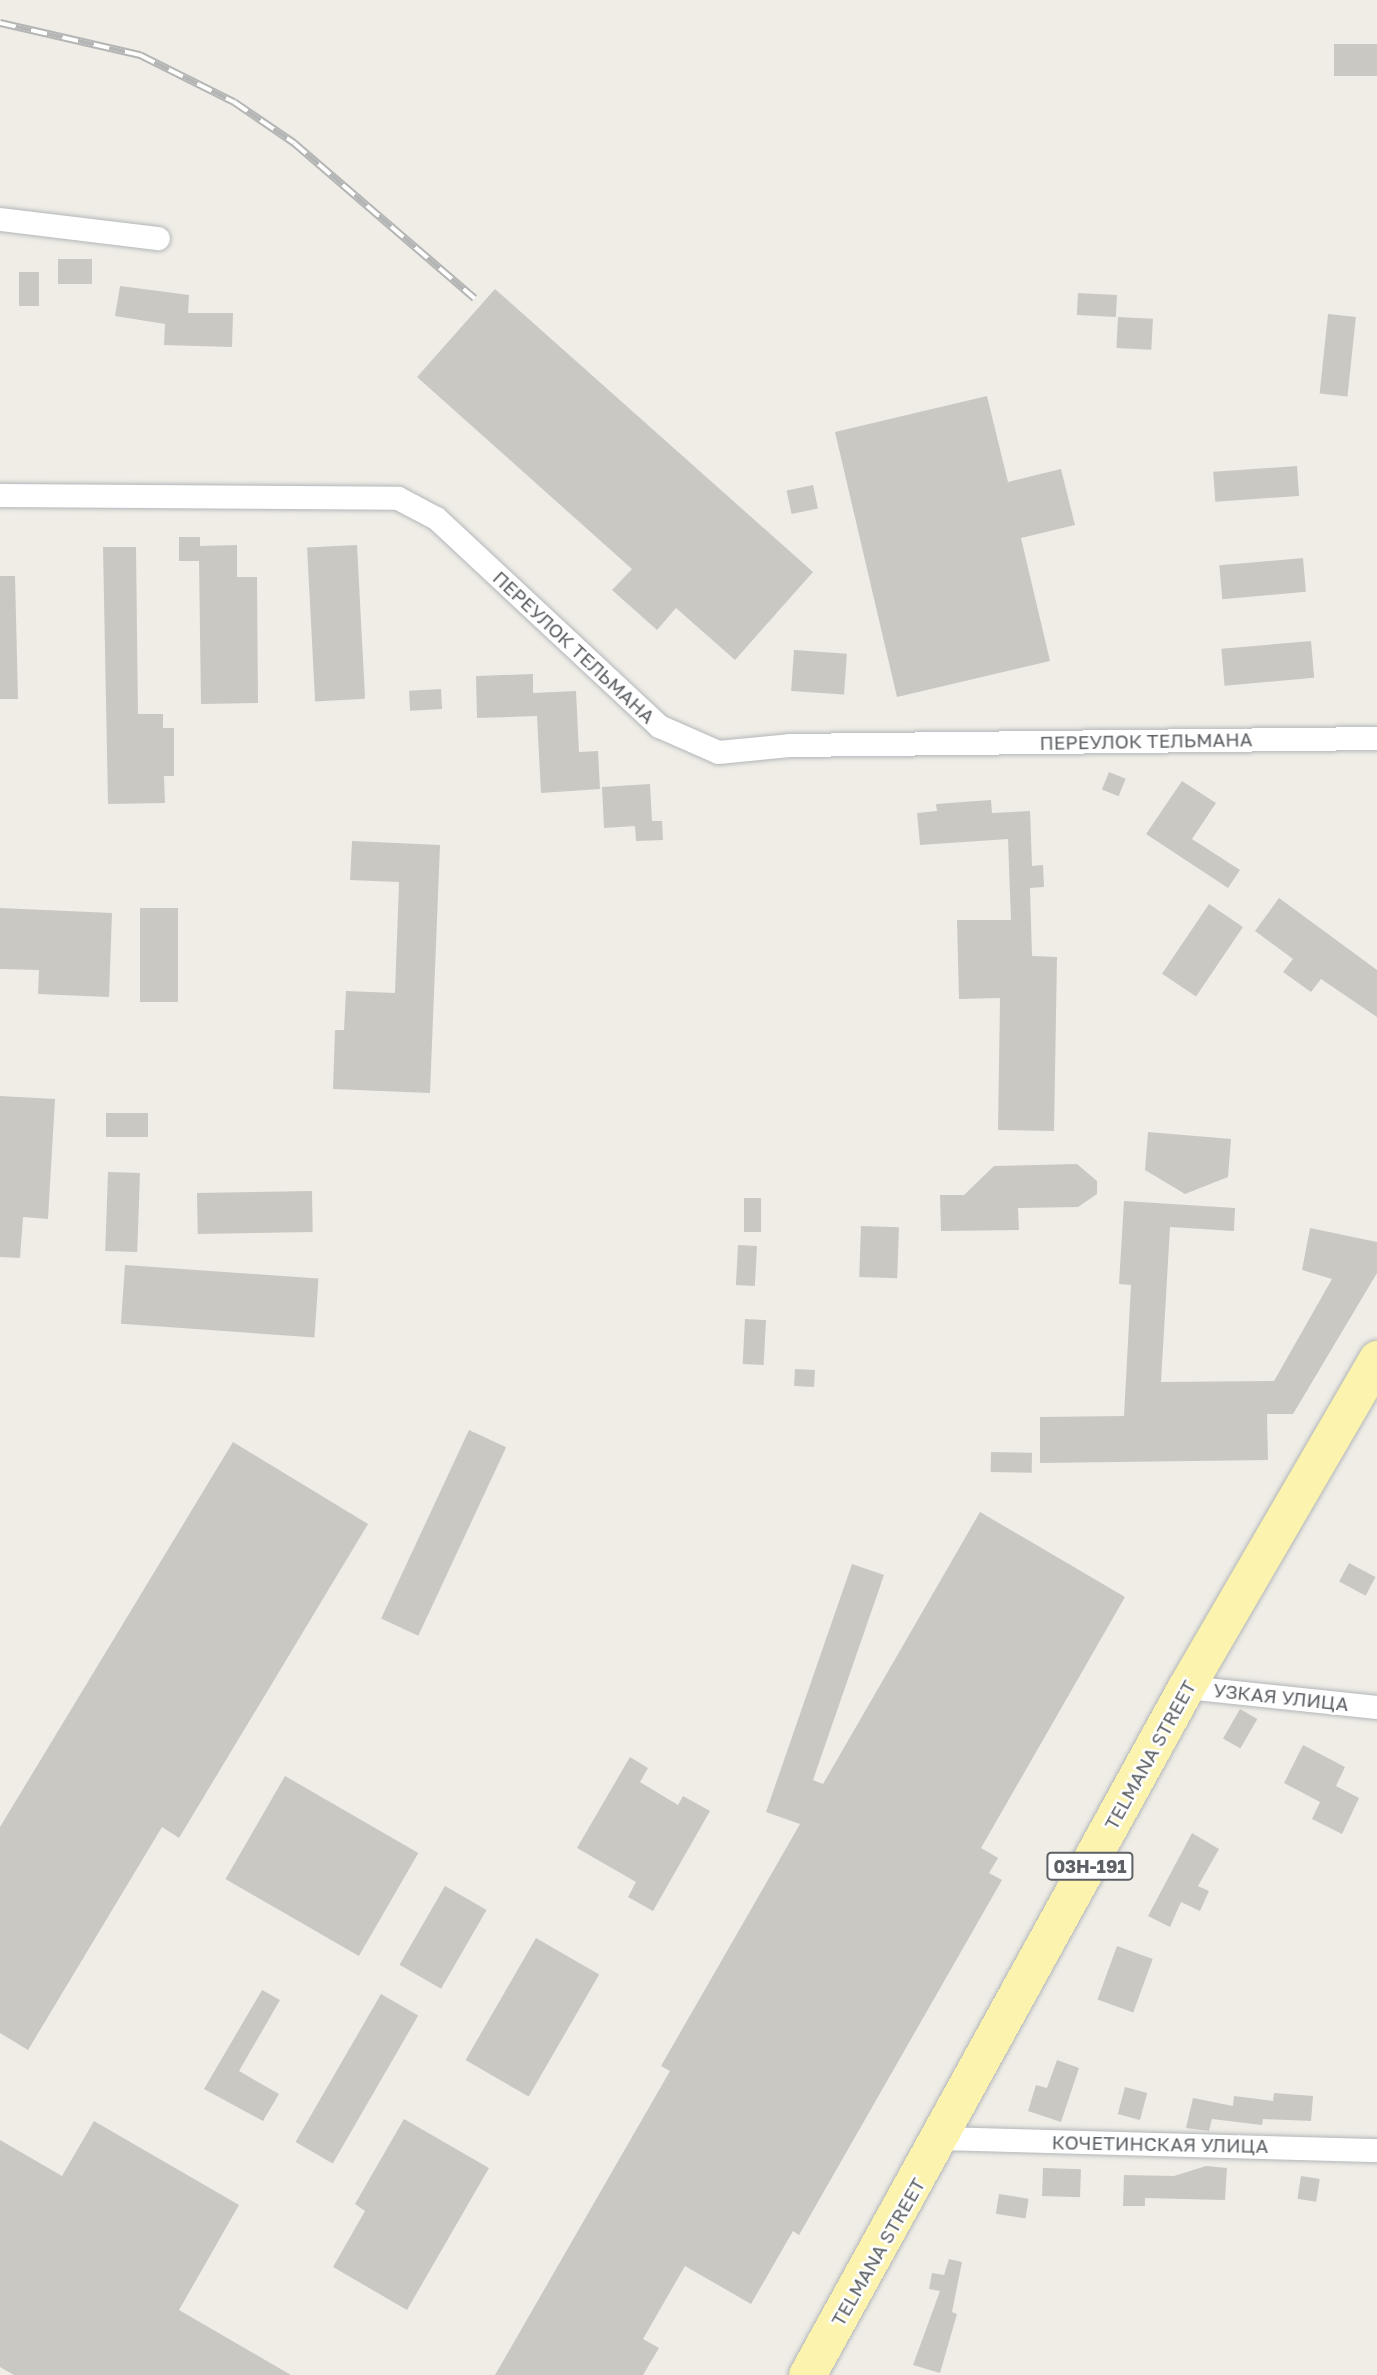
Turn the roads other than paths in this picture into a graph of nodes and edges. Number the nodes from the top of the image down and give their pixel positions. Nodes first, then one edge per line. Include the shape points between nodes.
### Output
1 (0, 219) edge
2 (158, 238) dead end
3 (0, 495) edge
4 (1377, 738) edge
5 (1377, 1359) edge
6 (1186, 1687) junction
7 (1377, 1707) edge
8 (943, 2138) junction
9 (1377, 2150) edge
10 (816, 2369) edge

1 - 2 street
3 - 4 street, ПЕРЕУЛОК ТЕЛЬМАНА via 398,498 436,518 659,726 718,752 789,745
5 - 6 main road, TELMANA STREET / 03Н-191
6 - 7 street, УЗКАЯ УЛИЦА
6 - 8 main road, TELMANA STREET / 03Н-191
8 - 9 street, КОЧЕТИНСКАЯ УЛИЦА
8 - 10 main road, TELMANA STREET / 03Н-191

